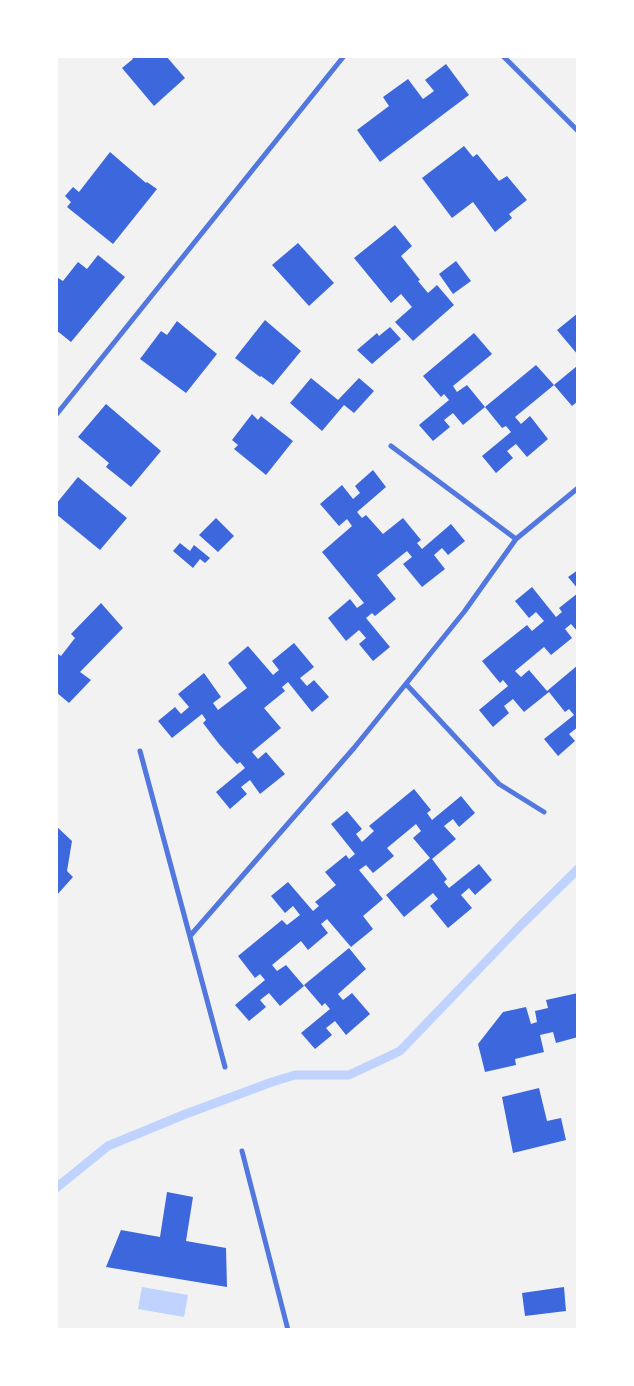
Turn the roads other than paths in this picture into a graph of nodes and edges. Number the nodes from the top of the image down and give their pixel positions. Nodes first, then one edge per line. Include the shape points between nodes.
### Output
1 (344, 56) edge
2 (503, 56) edge
3 (578, 131) edge
4 (56, 415) edge
5 (390, 446) dead end
6 (578, 488) edge
7 (516, 539) junction
8 (406, 684) junction
9 (140, 750) dead end
10 (544, 812) dead end
11 (190, 936) junction
12 (225, 1067) dead end
13 (242, 1151) dead end
14 (288, 1330) edge

1 - 4 street
2 - 3 street
5 - 7 street
6 - 7 street
7 - 8 street via 464,612
8 - 10 street via 499,784
8 - 11 street
9 - 11 street
11 - 12 street
13 - 14 street

